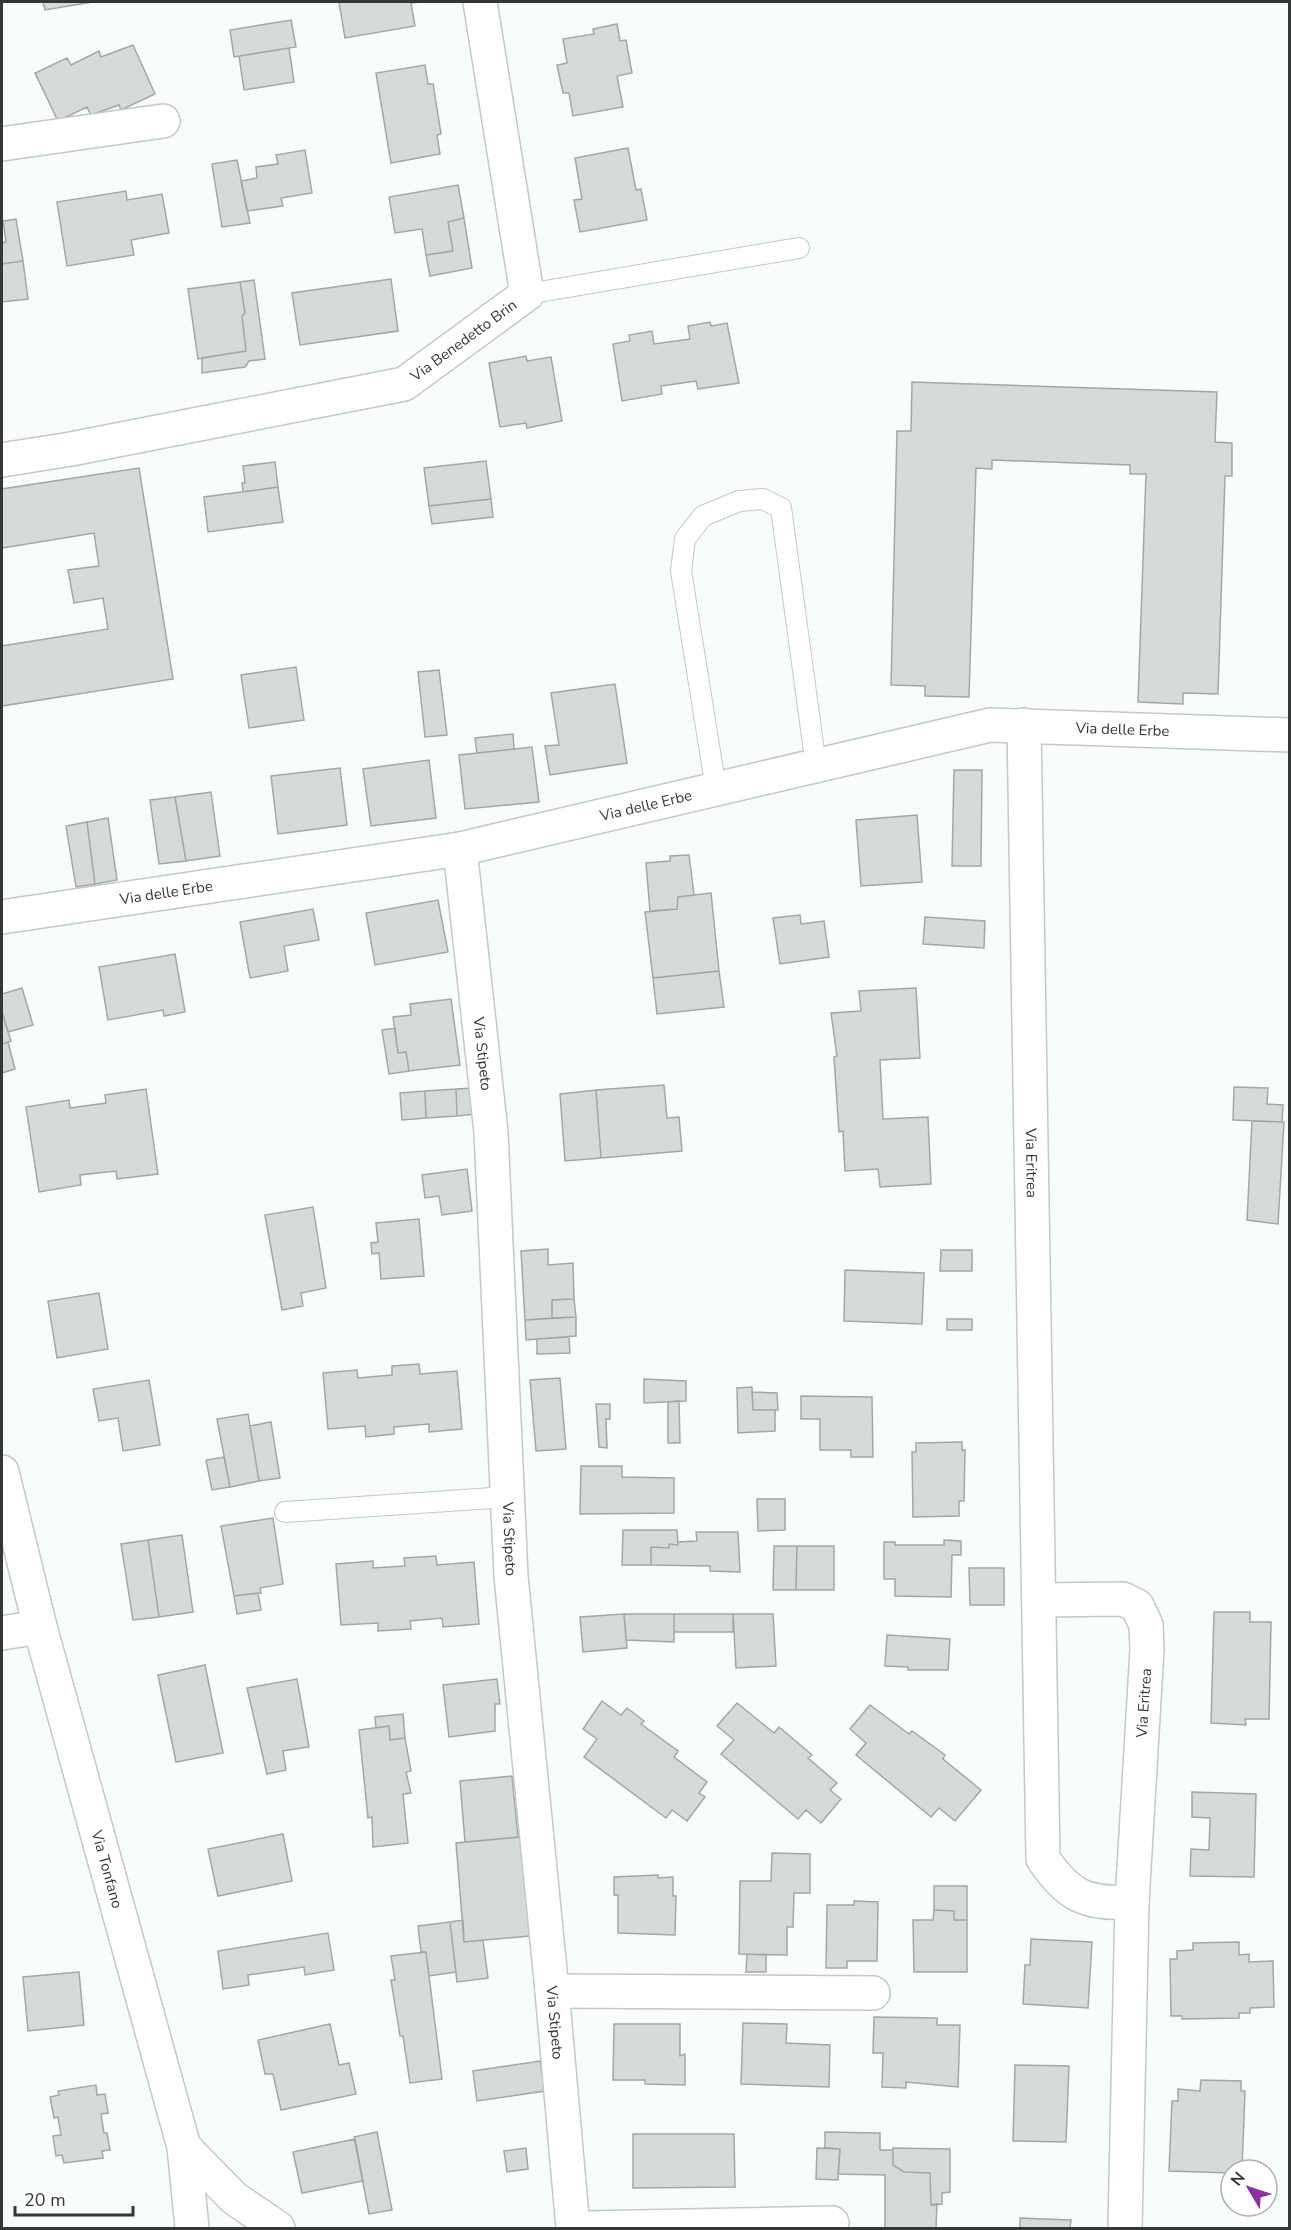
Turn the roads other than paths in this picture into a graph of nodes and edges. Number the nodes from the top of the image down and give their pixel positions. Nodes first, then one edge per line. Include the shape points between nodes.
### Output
1 (480, 2) edge
2 (163, 121) dead end
3 (2, 144) edge
4 (799, 249) dead end
5 (527, 294) junction
6 (2, 460) edge
7 (1024, 725) junction
8 (1290, 735) edge
9 (816, 766) junction
10 (716, 789) junction
11 (460, 849) junction
12 (2, 917) edge
13 (2, 1472) edge
14 (507, 1497) junction
15 (285, 1512) dead end
16 (1039, 1600) junction
17 (40, 1627) junction
18 (2, 1633) edge
19 (1132, 1902) junction
20 (552, 1991) junction
21 (873, 1993) dead end
22 (184, 2147) junction
23 (832, 2223) dead end
24 (192, 2229) edge
25 (278, 2229) edge
26 (573, 2229) edge
27 (586, 2229) edge
28 (1125, 2229) edge

1 - 5 street, Via Benedetto Brin
2 - 3 street
4 - 5 lane
5 - 6 street, Via Benedetto Brin via 404,384
7 - 8 street, Via delle Erbe
7 - 9 street, Via delle Erbe via 990,725
7 - 16 street, Via Eritrea
9 - 10 street, Via delle Erbe
9 - 10 lane via 781,508 763,499 739,501 704,516 697,524 685,539 681,571
10 - 11 street, Via delle Erbe
11 - 12 street, Via delle Erbe
11 - 14 street, Via Stipeto via 491,1132
13 - 17 street, Via Tonfano
14 - 15 lane
14 - 20 street, Via Stipeto via 512,1588
16 - 19 street, Via Eritrea via 1043,1859 1076,1895 1106,1904
16 - 19 street, Via Eritrea via 1123,1599 1137,1606 1146,1625
17 - 18 street
17 - 22 street, Via Tonfano
19 - 28 street, Via Eritrea
20 - 21 street
20 - 26 street, Via Stipeto
22 - 24 street
22 - 25 street, Via Tonfano via 234,2198
23 - 27 street

